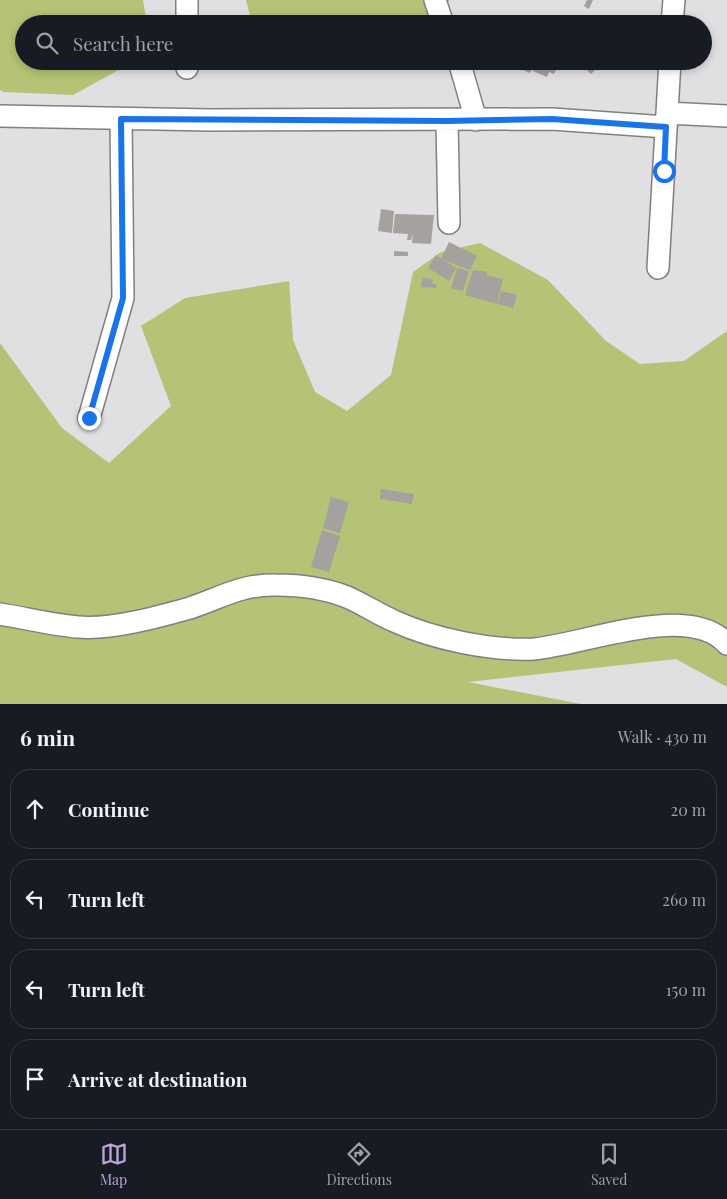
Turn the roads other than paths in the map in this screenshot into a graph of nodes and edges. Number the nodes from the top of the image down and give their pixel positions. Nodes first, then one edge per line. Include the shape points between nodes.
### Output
1 (187, 0) edge
2 (435, 0) edge
3 (674, 0) edge
4 (187, 15) edge
5 (440, 15) edge
6 (673, 15) edge
7 (462, 70) edge
8 (670, 70) edge
9 (0, 116) edge
10 (727, 116) edge
11 (121, 119) junction
12 (476, 120) junction
13 (667, 120) junction
14 (447, 121) junction
15 (449, 224) dead end
16 (658, 268) dead end
17 (89, 418) dead end
18 (0, 614) edge
19 (727, 644) edge

1 - 4 street
2 - 5 street
3 - 6 street
7 - 12 street
8 - 13 street
9 - 11 street
10 - 13 street
11 - 14 street
11 - 17 street via 123,298
12 - 13 street
12 - 14 street
13 - 16 street
14 - 15 street
18 - 19 street via 80,628 121,624 190,608 233,590 275,584 318,588 347,597 395,622 438,636 499,648 534,649 660,625 697,628 721,637

